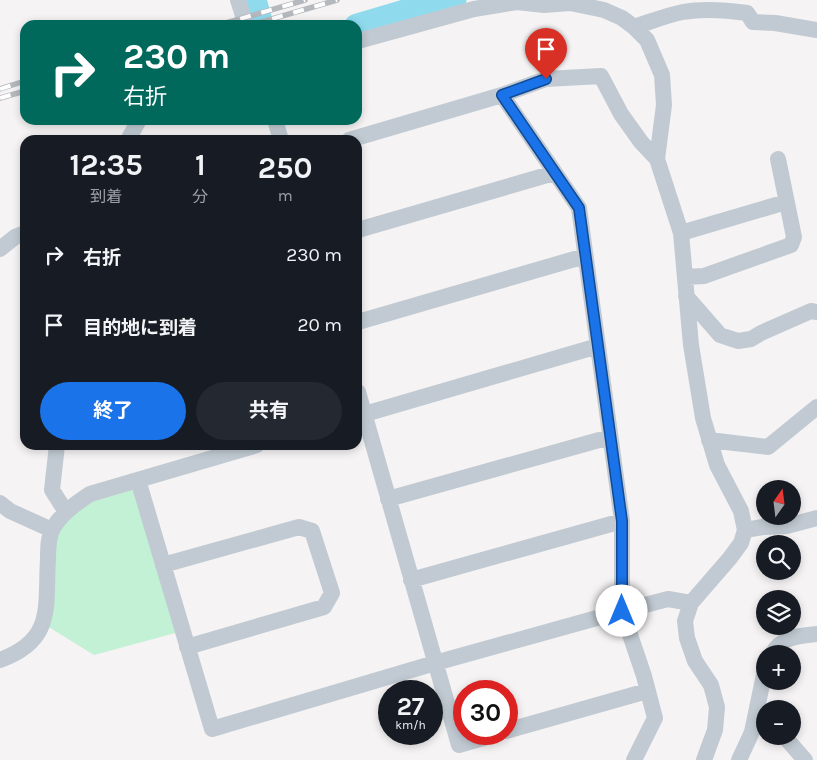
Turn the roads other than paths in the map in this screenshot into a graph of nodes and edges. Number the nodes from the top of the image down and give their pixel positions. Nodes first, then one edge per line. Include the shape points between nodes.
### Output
1 (238, 0) edge
2 (244, 20) edge
3 (634, 27) junction
4 (817, 30) edge
5 (362, 41) edge
6 (502, 95) junction
7 (362, 136) edge
8 (657, 159) junction
9 (778, 159) dead end
10 (554, 173) junction
11 (786, 202) junction
12 (362, 229) edge
13 (681, 232) junction
14 (20, 235) edge
15 (0, 249) edge
16 (586, 256) junction
17 (686, 277) junction
18 (686, 296) junction
19 (817, 312) edge
20 (362, 321) edge
21 (598, 346) junction
22 (817, 407) edge
23 (362, 415) edge
24 (362, 418) edge
25 (610, 437) junction
26 (709, 440) junction
27 (56, 450) edge
28 (240, 450) edge
29 (138, 480) junction
30 (388, 499) junction
31 (0, 503) edge
32 (66, 512) junction
33 (817, 518) edge
34 (622, 521) junction
35 (52, 530) junction
36 (745, 530) junction
37 (163, 565) junction
38 (411, 580) junction
39 (691, 603) junction
40 (622, 611) junction
41 (817, 634) edge
42 (779, 645) edge
43 (187, 647) junction
44 (0, 660) edge
45 (435, 663) junction
46 (647, 691) junction
47 (453, 724) edge
48 (756, 725) edge
49 (518, 728) edge
50 (792, 745) edge
51 (634, 760) edge
52 (704, 760) edge
53 (739, 760) edge
54 (805, 760) edge

1 - 2 street
3 - 4 street via 682,12 726,10 746,13 753,22
3 - 5 street via 604,10 584,5 518,2 474,10
3 - 8 street via 647,40 662,75 664,105
6 - 7 street
6 - 8 street via 546,79 601,76 621,114
6 - 10 street
8 - 13 street
9 - 11 street
10 - 12 street
10 - 16 street via 579,208
11 - 13 street
11 - 17 street via 794,237 791,245 704,276
13 - 17 street
14 - 15 street
16 - 20 street
16 - 21 street
17 - 18 street
18 - 19 street via 720,335 738,341 751,339 812,311
18 - 26 street via 694,364
21 - 23 street
21 - 25 street
22 - 26 street via 768,447
24 - 30 street
25 - 30 street
25 - 34 street
26 - 36 street
27 - 32 street via 52,490
28 - 29 street
29 - 32 street via 90,494
29 - 37 street
30 - 38 street
31 - 35 street
32 - 35 street
33 - 36 street via 787,526
34 - 38 street
34 - 40 street
35 - 44 street via 47,605 42,624 33,641 16,654
36 - 39 street via 741,543 730,558
37 - 43 street
37 - 43 street via 299,527 312,531 332,593 324,607
38 - 45 street
39 - 40 street via 668,599
39 - 52 street via 685,621 687,638 695,661 711,685 717,707 715,730
40 - 45 street
40 - 46 street
41 - 42 street via 792,637
43 - 45 street via 212,729
45 - 47 street
46 - 49 street
46 - 51 street via 655,718
48 - 53 street
50 - 54 street

